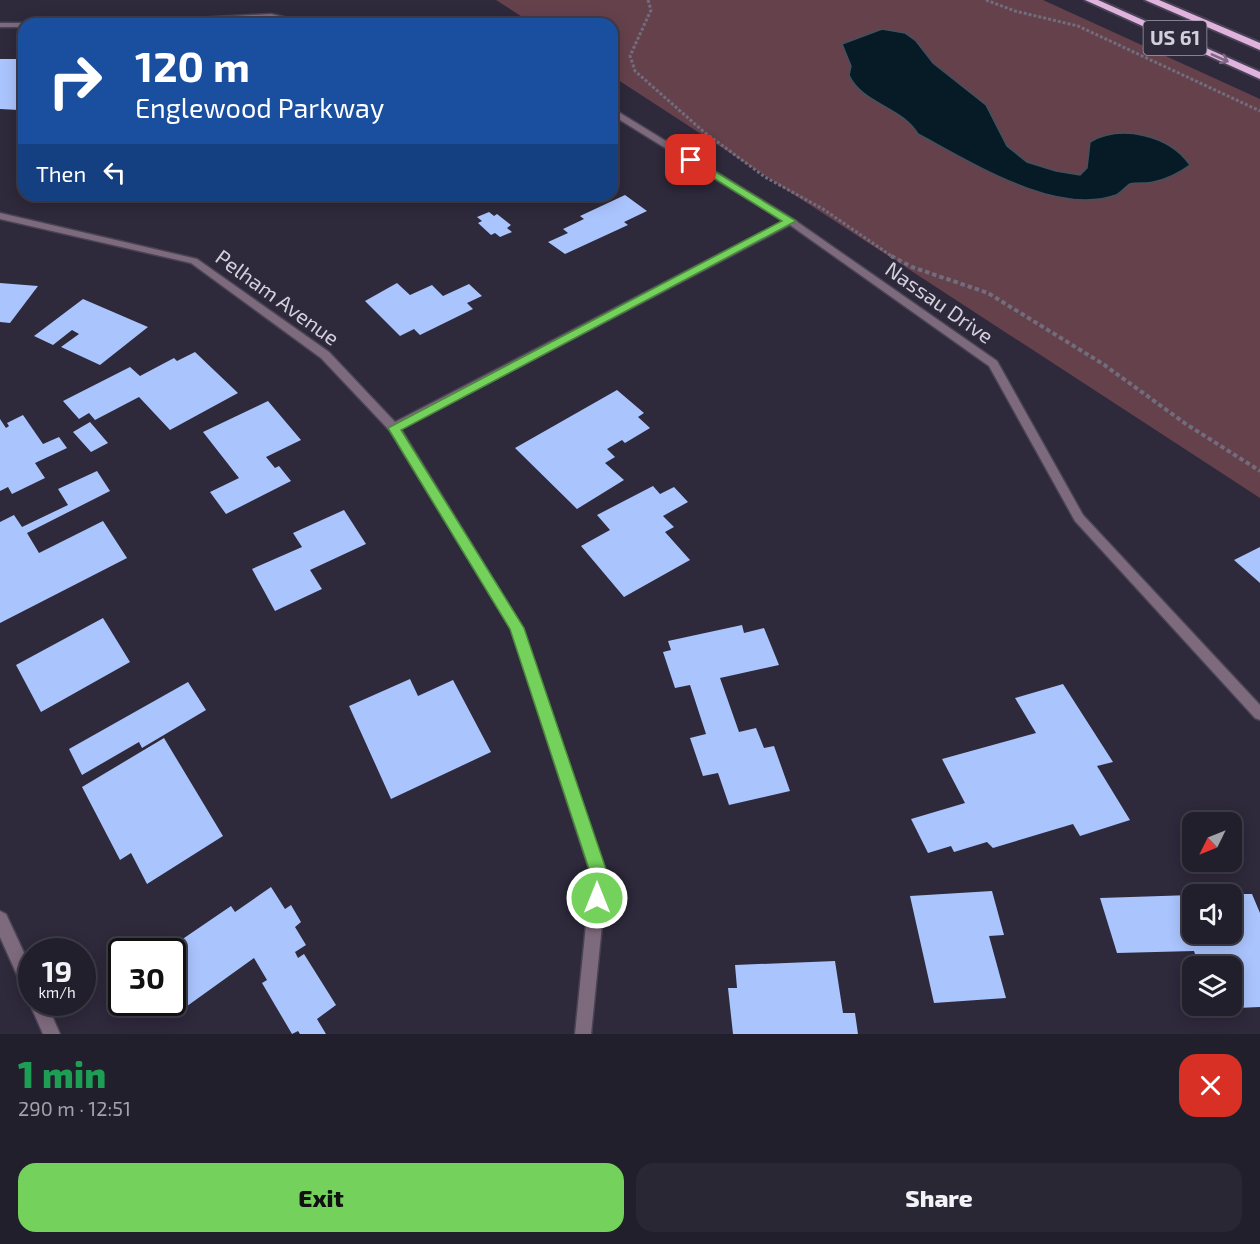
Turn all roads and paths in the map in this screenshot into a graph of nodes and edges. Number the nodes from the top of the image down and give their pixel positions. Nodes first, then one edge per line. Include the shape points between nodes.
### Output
1 (648, 0) edge
2 (986, 0) edge
3 (1090, 0) edge
4 (1150, 0) edge
5 (235, 18) edge
6 (280, 18) edge
7 (0, 25) edge
8 (18, 25) edge
9 (1260, 47) edge
10 (1260, 76) edge
11 (1260, 111) edge
12 (618, 115) edge
13 (0, 216) edge
14 (790, 221) junction
15 (394, 428) junction
16 (1260, 471) edge
17 (1260, 714) edge
18 (0, 919) edge
19 (18, 958) edge
20 (44, 1016) edge
21 (52, 1034) edge
22 (583, 1034) edge

1 - 16 path via 651,10 630,56 635,71 704,132 765,177 823,209 887,254 998,299 1102,363
2 - 11 path via 1078,26
3 -> 10 highway, US 61
4 - 9 highway, US 61
5 - 6 street
7 - 8 street
12 - 14 street, Nassau Drive
13 - 15 street, Pelham Avenue via 194,261 325,354
14 - 15 street
14 - 17 street, Nassau Drive via 993,364 1079,518
15 - 22 street, Pelham Avenue via 517,628 600,875
18 - 19 street
20 - 21 street

